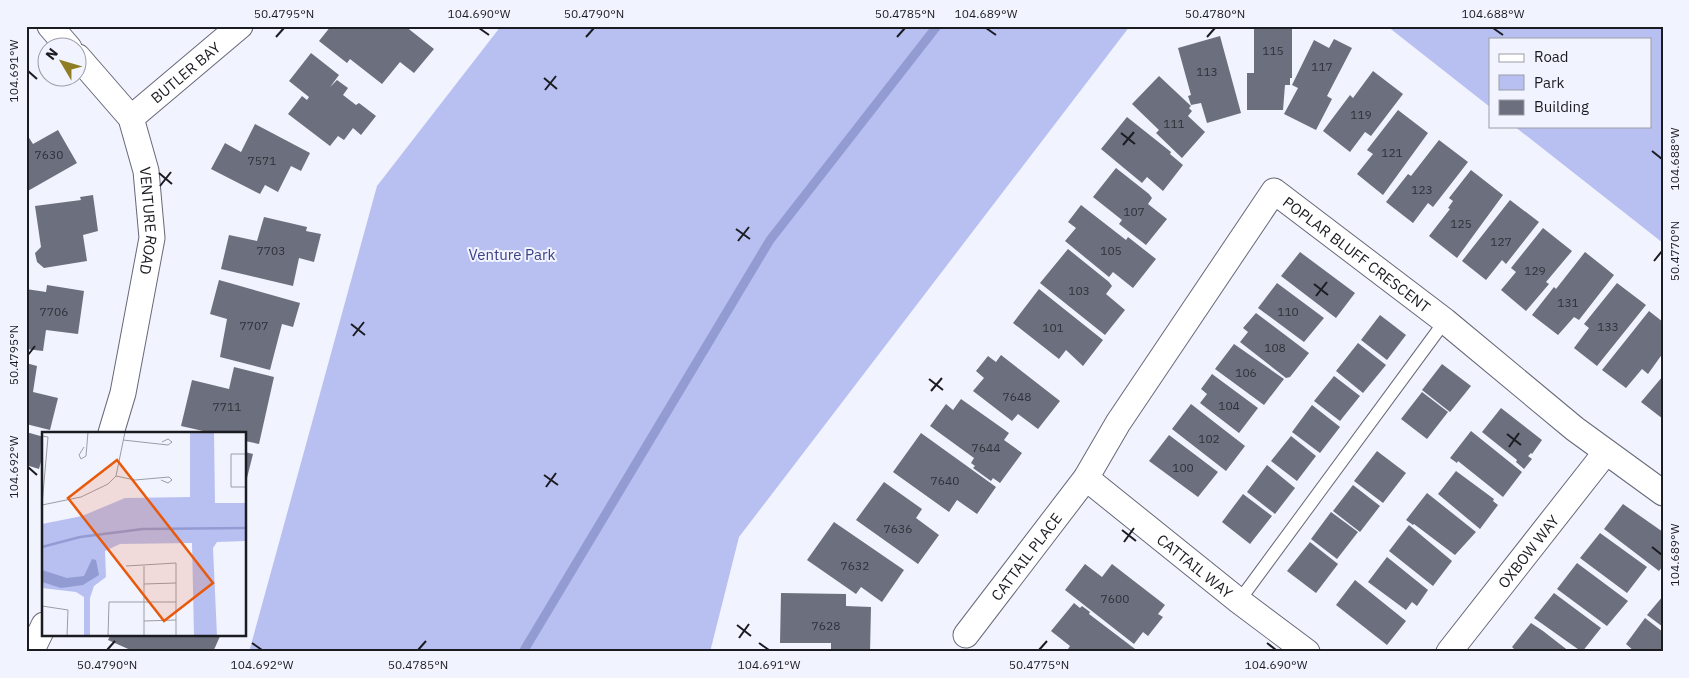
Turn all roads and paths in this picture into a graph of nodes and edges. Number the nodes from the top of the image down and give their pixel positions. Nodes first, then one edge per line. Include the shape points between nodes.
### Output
1 (50, 26) edge
2 (240, 26) edge
3 (60, 38) edge
4 (88, 69) edge
5 (131, 118) junction
6 (1445, 320) junction
7 (111, 432) edge
8 (1606, 452) junction
9 (1086, 478) junction
10 (1663, 493) edge
11 (1239, 601) junction
12 (42, 628) edge
13 (966, 635) dead end
14 (31, 652) edge
15 (1307, 652) edge
16 (1449, 652) edge

1 - 3 street
2 - 5 street, BUTLER BAY
4 - 5 street, VENTURE ROAD
5 - 7 street, VENTURE ROAD via 146,170 152,238 123,393
6 - 8 street, POPLAR BLUFF CRESCENT
6 - 9 street, POPLAR BLUFF CRESCENT via 1274,191 1118,423
6 - 11 lane
8 - 10 street, POPLAR BLUFF CRESCENT
8 - 16 street, OXBOW WAY
9 - 11 street, CATTAIL WAY
9 - 13 street, CATTAIL PLACE
11 - 15 street, CATTAIL WAY
12 - 14 street

